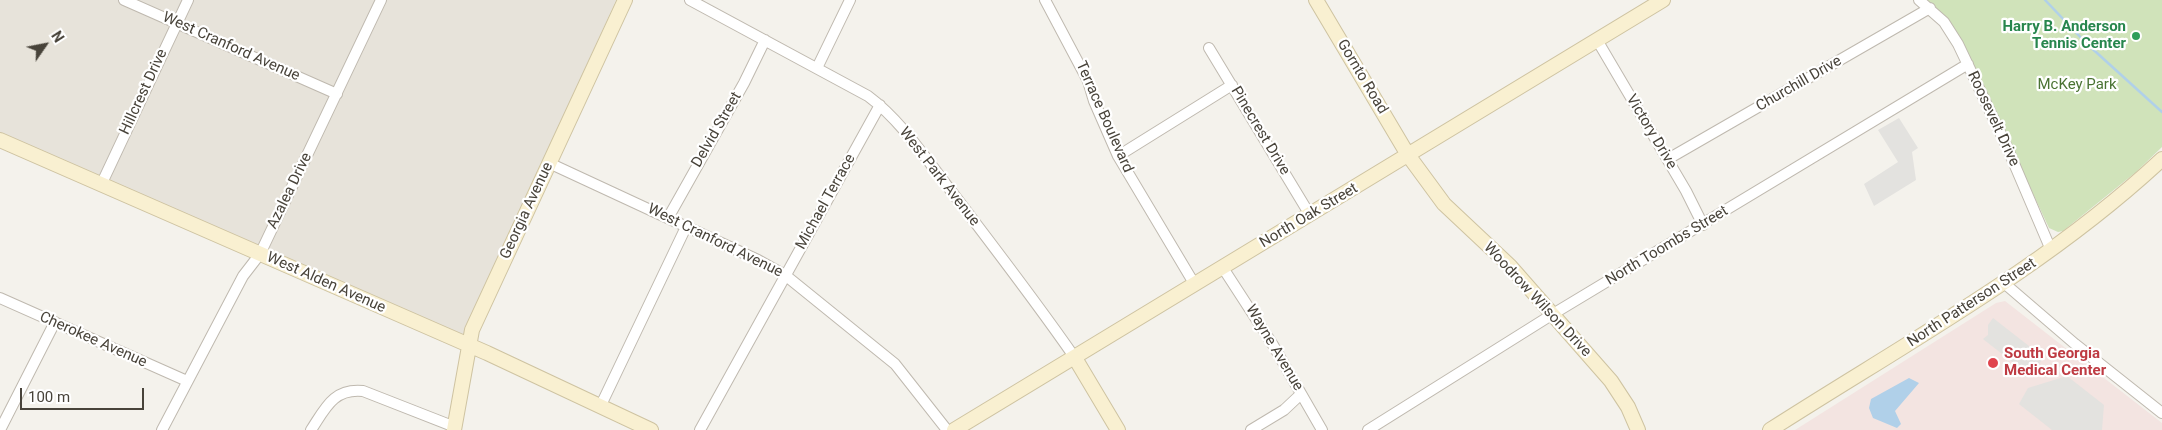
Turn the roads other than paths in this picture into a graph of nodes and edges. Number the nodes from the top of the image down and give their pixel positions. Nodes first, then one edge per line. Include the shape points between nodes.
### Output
1 (124, 0) edge
2 (188, 0) edge
3 (381, 0) edge
4 (625, 0) edge
5 (690, 0) edge
6 (850, 0) edge
7 (1045, 0) edge
8 (1316, 0) edge
9 (1662, 0) edge
10 (1919, 0) edge
11 (1930, 8) junction
12 (176, 23) junction
13 (765, 40) junction
14 (1597, 40) junction
15 (1209, 48) dead end
16 (1968, 64) junction
17 (816, 68) junction
18 (1232, 85) junction
19 (337, 94) junction
20 (880, 105) junction
21 (0, 140) edge
22 (1408, 155) junction
23 (1118, 156) junction
24 (1668, 159) junction
25 (2162, 159) edge
26 (549, 163) junction
27 (101, 185) junction
28 (1310, 215) junction
29 (668, 218) junction
30 (1703, 225) junction
31 (686, 228) junction
32 (2051, 250) junction
33 (260, 254) junction
34 (1223, 268) junction
35 (785, 275) junction
36 (2004, 283) junction
37 (1195, 285) junction
38 (0, 298) edge
39 (1553, 314) junction
40 (55, 322) junction
41 (469, 346) junction
42 (1075, 358) junction
43 (187, 381) junction
44 (1301, 394) junction
45 (601, 405) junction
46 (2162, 414) edge
47 (454, 429) edge
48 (0, 430) edge
49 (162, 430) edge
50 (311, 430) edge
51 (651, 430) edge
52 (700, 430) edge
53 (947, 430) edge
54 (954, 430) edge
55 (1118, 430) edge
56 (1252, 430) edge
57 (1322, 430) edge
58 (1368, 430) edge
59 (1638, 430) edge
60 (1770, 430) edge

1 - 12 street, West Cranford Avenue
2 - 12 street, Hillcrest Drive
3 - 19 street, Azalea Drive
4 - 26 street, Georgia Avenue
5 - 13 street, West Park Avenue
6 - 17 street
7 - 23 street, Terrace Boulevard via 1088,80
8 - 22 street, Gornto Road
9 - 14 street, North Oak Street
10 - 11 street, Roosevelt Drive
11 - 16 street, Roosevelt Drive via 1951,30
11 - 24 street, Churchill Drive
12 - 19 street, West Cranford Avenue
12 - 27 street, Hillcrest Drive
13 - 17 street, West Park Avenue
13 - 29 street, Delvid Street
14 - 22 street, North Oak Street
14 - 24 street, Victory Drive
15 - 18 street, Pinecrest Drive
16 - 30 street, North Toombs Street
16 - 32 street, Roosevelt Drive
17 - 20 street, West Park Avenue
18 - 23 street
18 - 28 street, Pinecrest Drive
19 - 33 street, Azalea Drive
20 - 35 street, Michael Terrace
20 - 42 street, West Park Avenue via 940,177
21 - 27 street, West Alden Avenue
22 - 28 street, North Oak Street
22 - 39 street, Woodrow Wilson Drive via 1444,204 1510,266
23 - 37 street, Terrace Boulevard
24 - 30 street, Victory Drive
25 - 32 street, North Patterson Street
26 - 29 street, West Cranford Avenue
26 - 41 street, Georgia Avenue via 472,330
27 - 33 street, West Alden Avenue
28 - 34 street, North Oak Street
29 - 31 street, West Cranford Avenue
30 - 39 street, North Toombs Street
31 - 35 street, West Cranford Avenue
31 - 45 street
32 - 36 street, North Patterson Street
33 - 41 street, West Alden Avenue
33 - 43 street, Azalea Drive via 243,276
34 - 37 street, North Oak Street
34 - 44 street, Wayne Avenue
35 - 52 street, Michael Terrace
35 - 53 street, West Cranford Avenue via 895,364
36 - 46 street
36 - 60 street, North Patterson Street via 1918,340
37 - 42 street, North Oak Street
38 - 40 street, Cherokee Avenue
39 - 58 street, North Toombs Street
39 - 59 street, Woodrow Wilson Drive via 1611,381
40 - 43 street, Cherokee Avenue
40 - 48 street
41 - 45 street, West Alden Avenue
41 - 47 street, Georgia Avenue
42 - 54 street, North Oak Street
42 - 55 street, West Park Avenue
43 - 49 street, Azalea Drive
44 - 56 street via 1284,410
44 - 57 street, Wayne Avenue
45 - 51 street, West Alden Avenue
47 - 50 street via 354,390 335,397

